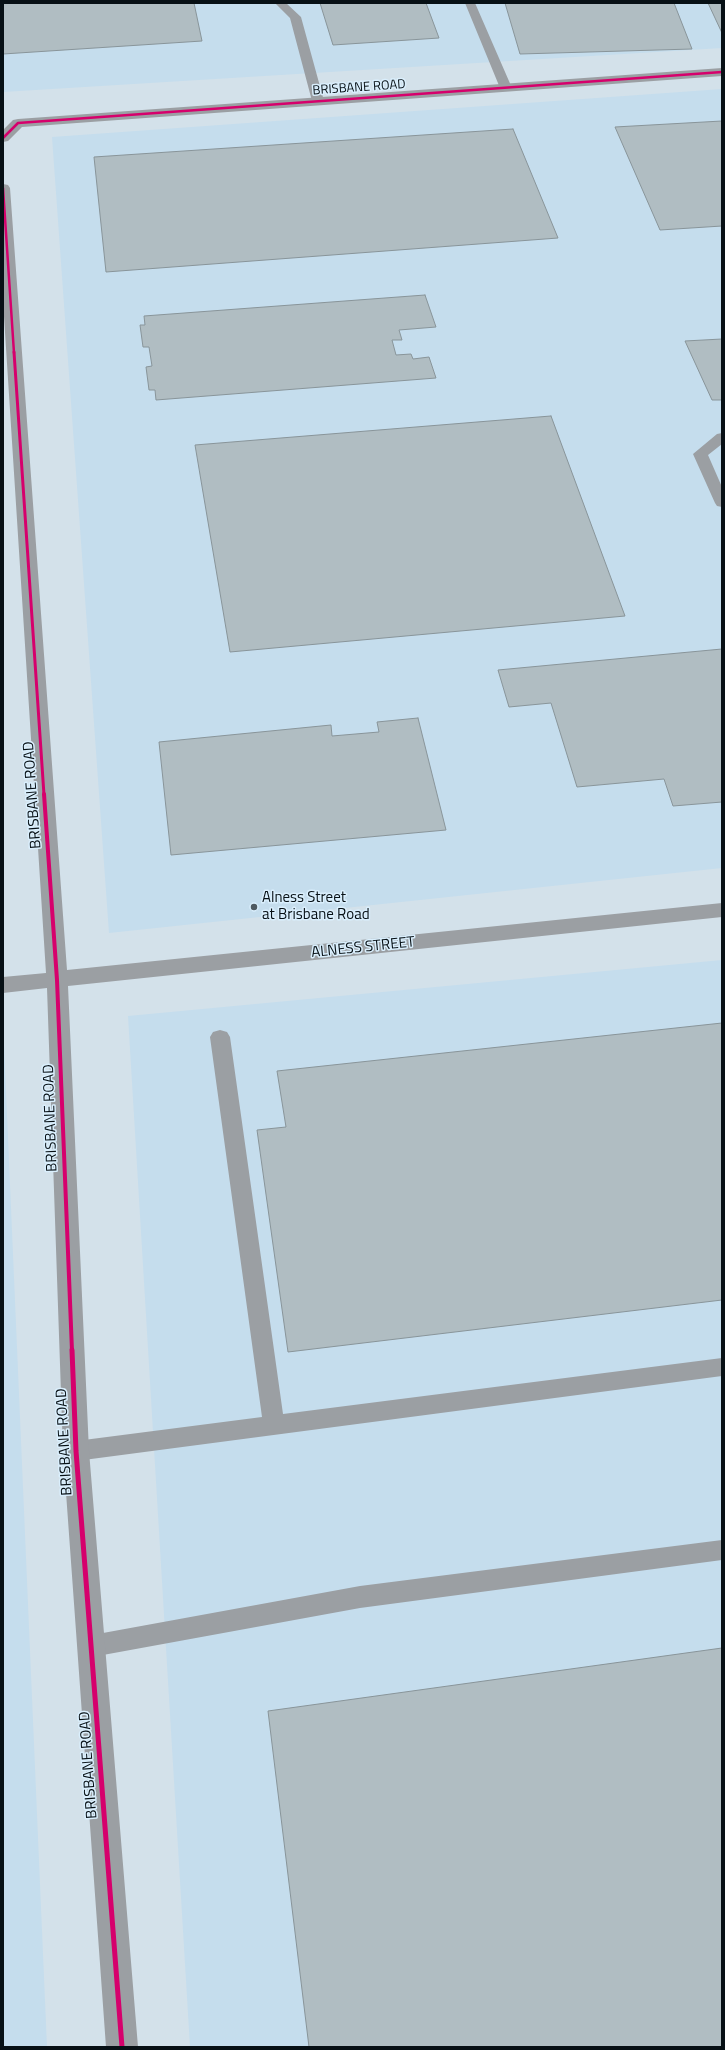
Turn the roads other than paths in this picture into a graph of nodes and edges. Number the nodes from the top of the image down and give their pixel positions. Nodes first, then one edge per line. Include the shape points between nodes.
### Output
1 (280, 3) edge
2 (470, 3) edge
3 (722, 72) edge
4 (506, 88) junction
5 (318, 101) junction
6 (3, 138) edge
7 (3, 188) edge
8 (722, 437) edge
9 (722, 503) edge
10 (722, 910) edge
11 (57, 980) junction
12 (3, 985) edge
13 (220, 1037) dead end
14 (722, 1367) edge
15 (274, 1426) junction
16 (76, 1451) junction
17 (722, 1550) edge
18 (92, 1646) junction
19 (122, 2047) edge

1 - 5 lane via 295,17
2 - 4 lane
3 - 4 street, BRISBANE ROAD
4 - 5 street, BRISBANE ROAD
5 - 6 street, BRISBANE ROAD via 18,123
7 - 11 street, BRISBANE ROAD
8 - 9 lane via 700,454
10 - 11 street, ALNESS STREET
11 - 12 street, ALNESS STREET
11 - 16 street, BRISBANE ROAD
13 - 15 lane
14 - 15 lane
15 - 16 lane
16 - 18 street, BRISBANE ROAD
17 - 18 lane via 360,1597
18 - 19 street, BRISBANE ROAD

